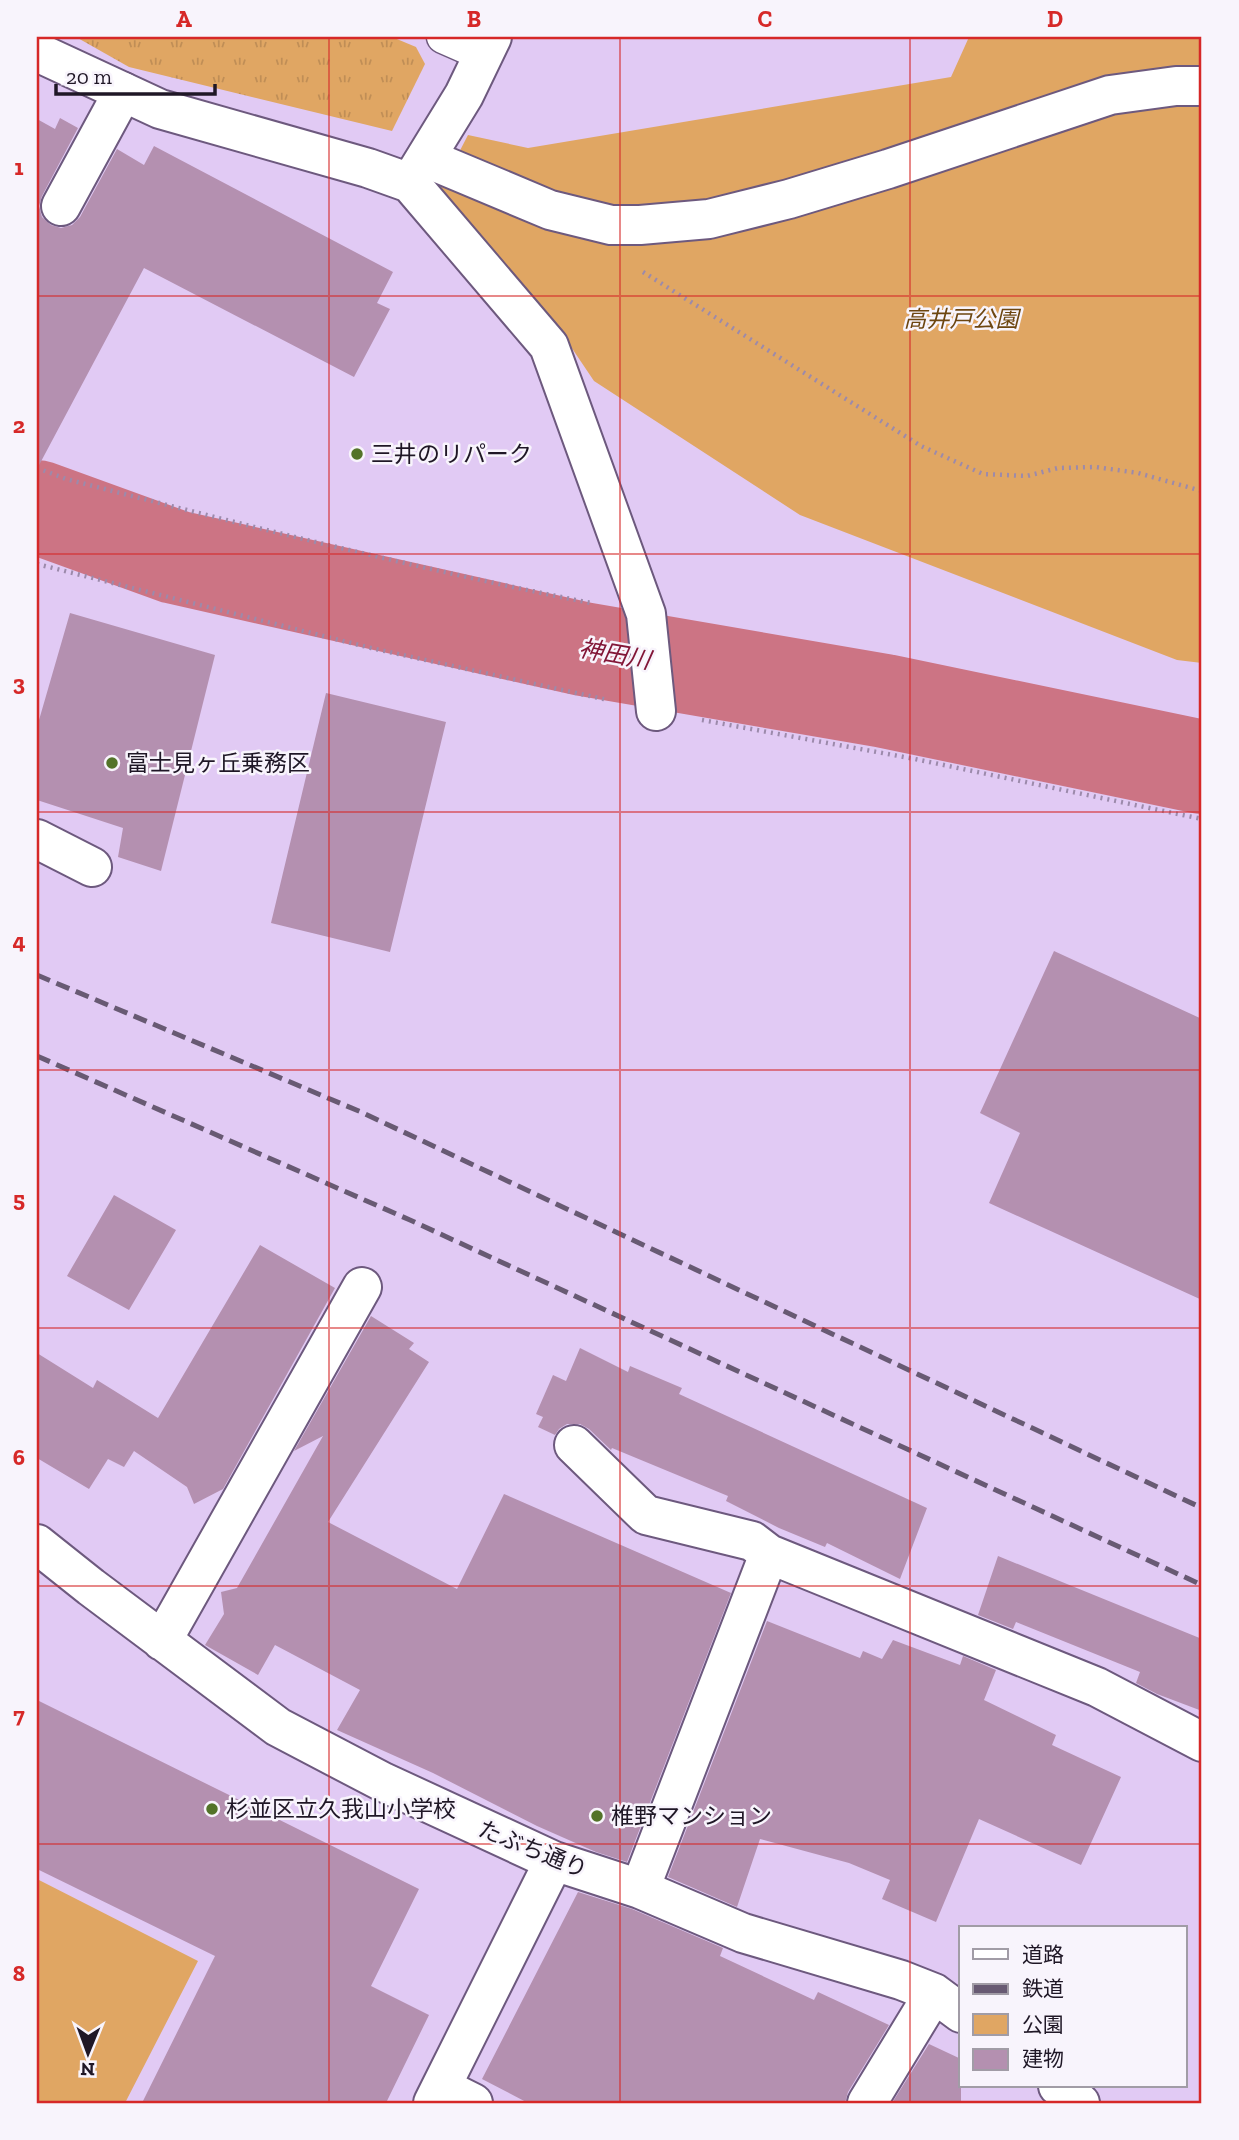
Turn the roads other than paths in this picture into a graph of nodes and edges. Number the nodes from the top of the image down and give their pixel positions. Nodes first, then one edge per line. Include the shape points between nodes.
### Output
1 (443, 37) edge
2 (488, 46) edge
3 (37, 52) edge
4 (1202, 86) edge
5 (123, 92) junction
6 (418, 171) junction
7 (61, 206) dead end
8 (655, 711) dead end
9 (37, 839) edge
10 (92, 867) dead end
11 (362, 1287) dead end
12 (574, 1445) dead end
13 (37, 1544) edge
14 (769, 1554) junction
15 (162, 1641) junction
16 (1202, 1742) edge
17 (554, 1861) junction
18 (640, 1889) junction
19 (947, 2003) edge
20 (1061, 2088) edge
21 (449, 2098) edge
22 (867, 2103) edge
23 (1080, 2103) edge

1 - 2 lane
2 - 6 street
3 - 5 street
4 - 6 street via 1110,95 888,169 709,219 611,225
5 - 6 street via 160,110 368,168
5 - 7 street
6 - 8 street via 549,346 648,626
9 - 10 street
11 - 15 street
12 - 14 street via 646,1515 752,1541
13 - 15 street, たぶち通り
14 - 16 street via 1097,1687
14 - 18 street
15 - 17 street, たぶち通り via 278,1727 383,1783
17 - 18 street, たぶち通り
17 - 21 street
18 - 19 street, たぶち通り via 743,1933 901,1980
19 - 22 street
20 - 23 street

